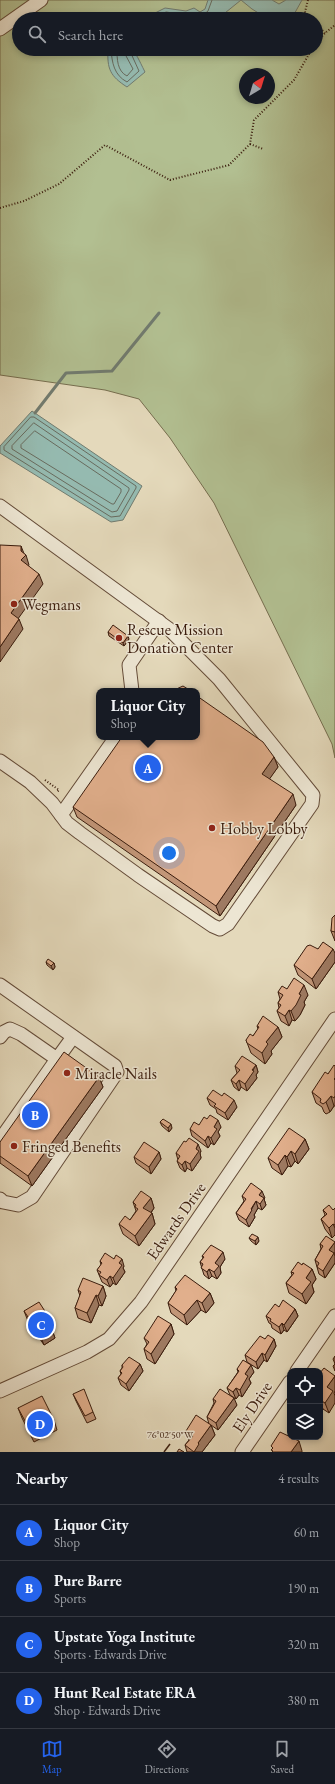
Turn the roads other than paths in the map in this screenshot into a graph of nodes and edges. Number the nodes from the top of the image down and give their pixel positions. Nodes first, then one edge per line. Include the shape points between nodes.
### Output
1 (42, 0) edge
2 (24, 12) edge
3 (12, 20) edge
4 (0, 28) edge
5 (0, 506) edge
6 (159, 621) junction
7 (132, 688) edge
8 (114, 740) edge
9 (0, 761) edge
10 (61, 815) junction
11 (0, 985) edge
12 (335, 1019) edge
13 (0, 1037) edge
14 (73, 1037) junction
15 (57, 1060) junction
16 (0, 1140) edge
17 (0, 1199) edge
18 (335, 1316) edge
19 (299, 1368) edge
20 (287, 1386) edge
21 (0, 1391) edge
22 (242, 1452) edge

1 - 2 street
3 - 4 street
5 - 6 street
6 - 7 street via 129,665
6 - 10 street via 219,679 313,795 312,804 228,924 220,929 138,875 67,823
8 - 10 street
9 - 10 street via 30,782
11 - 14 street
12 - 21 street, Edwards Drive via 141,1302 123,1324 109,1339 87,1352
13 - 15 street via 10,1029 22,1034
14 - 15 street
14 - 17 street via 115,1066 117,1072 32,1197 18,1205
15 - 16 street
18 - 19 street
20 - 22 street, Ely Drive

